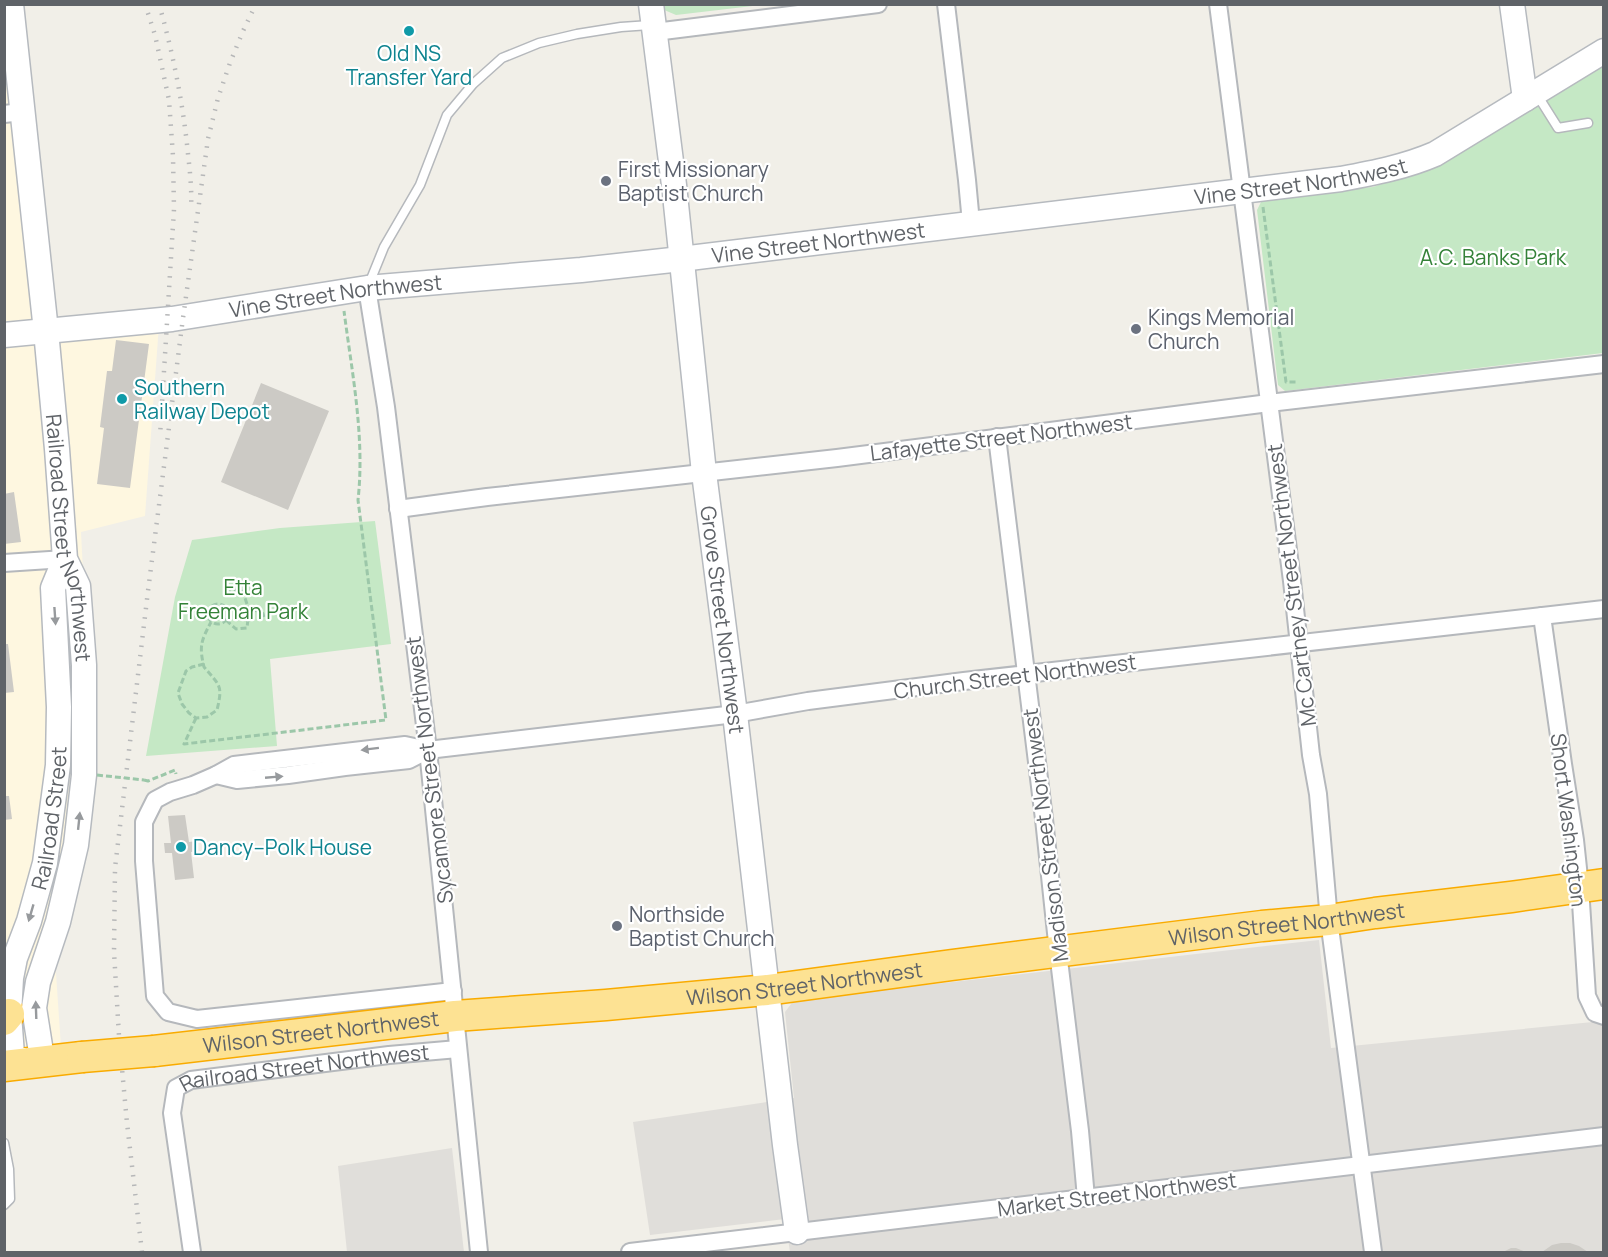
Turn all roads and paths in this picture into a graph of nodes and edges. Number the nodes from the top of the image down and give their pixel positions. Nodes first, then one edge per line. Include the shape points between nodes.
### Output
1 (11, 4) edge
2 (878, 4) edge
3 (946, 4) edge
4 (1218, 4) edge
5 (1512, 4) edge
6 (653, 20) edge
7 (1604, 51) edge
8 (1530, 96) junction
9 (13, 113) edge
10 (1588, 123) dead end
11 (1241, 190) junction
12 (1263, 204) dead end
13 (970, 223) junction
14 (681, 258) junction
15 (367, 288) junction
16 (341, 292) junction
17 (46, 331) junction
18 (4, 335) edge
19 (1604, 364) edge
20 (1307, 382) dead end
21 (1269, 403) junction
22 (997, 437) junction
23 (704, 472) junction
24 (398, 509) junction
25 (64, 559) junction
26 (4, 563) edge
27 (228, 587) dead end
28 (1604, 609) edge
29 (249, 610) junction
30 (1542, 616) junction
31 (264, 617) dead end
32 (226, 620) junction
33 (211, 622) junction
34 (1299, 644) junction
35 (204, 664) junction
36 (1027, 675) junction
37 (735, 714) junction
38 (196, 718) junction
39 (428, 750) junction
40 (97, 775) dead end
41 (144, 780) dead end
42 (1592, 885) edge
43 (1329, 920) junction
44 (1058, 952) junction
45 (767, 990) junction
46 (454, 1003) junction
47 (1604, 1016) edge
48 (7, 1017) edge
49 (458, 1049) junction
50 (17, 1064) edge
51 (1604, 1136) edge
52 (4, 1143) edge
53 (1362, 1165) junction
54 (1086, 1198) junction
55 (4, 1205) edge
56 (797, 1232) junction
57 (192, 1252) edge
58 (479, 1252) edge
59 (630, 1252) edge
60 (1373, 1252) edge

1 - 9 street, Railroad Street Northwest
2 - 6 street
3 - 13 street
4 - 11 street, Mc Cartney Street Northwest
5 - 8 street
6 - 14 street, Grove Street Northwest
6 - 15 lane via 539,44 502,58 473,84 447,115 420,185 384,247
7 - 8 street, Vine Street Northwest
8 - 10 lane via 1558,128
8 - 11 street, Vine Street Northwest via 1417,162 1341,179
9 - 17 street, Railroad Street Northwest
11 - 13 street, Vine Street Northwest
11 - 21 street, Mc Cartney Street Northwest
12 - 20 path via 1286,382
13 - 14 street, Vine Street Northwest
14 - 15 street, Vine Street Northwest
14 - 23 street, Grove Street Northwest
15 - 16 street, Vine Street Northwest
15 - 24 street, Sycamore Street Northwest
16 - 17 street, Vine Street Northwest via 172,319
16 - 38 path via 359,443 358,500 386,720 184,744
17 - 18 street, Vine Street Northwest
17 - 25 street, Railroad Street Northwest
19 - 21 street, Lafayette Street Northwest
21 - 22 street, Lafayette Street Northwest
21 - 34 street, Mc Cartney Street Northwest
22 - 23 street, Lafayette Street Northwest
22 - 36 street, Madison Street Northwest
23 - 24 street, Lafayette Street Northwest
23 - 37 street, Grove Street Northwest
24 - 39 street, Sycamore Street Northwest
25 - 26 street
25 -> 48 street, Railroad Street via 53,588 58,765 45,863 15,958
50 -> 25 street, Railroad Street Northwest via 41,1052 34,1008 38,982 58,922 76,845 84,775 84,665 78,586
27 - 29 path via 229,591 242,590
28 - 30 street, Church Street Northwest
29 - 31 path via 262,611
29 - 32 path via 247,628 236,629
30 - 34 street, Church Street Northwest
30 - 42 street, Short Washington via 1575,840
32 - 33 path via 219,625
32 - 33 path via 227,609 216,604 208,611
33 - 35 path via 202,639 200,653
34 - 36 street, Church Street Northwest
34 - 43 street, Mc Cartney Street Northwest
35 - 38 path via 186,671 178,693 182,704
35 - 38 path via 221,693 218,710
36 - 37 street, Church Street Northwest via 819,699
36 - 44 street, Madison Street Northwest
37 - 39 street, Church Street Northwest
37 - 45 street, Grove Street Northwest
39 - 46 street, Sycamore Street Northwest
39 - 46 street, Church Street Northwest via 405,745 234,765 155,800 144,822 155,996 168,1012 197,1019
40 - 41 path, bridge
42 - 43 highway, Wilson Street Northwest
42 - 47 street, Short Washington via 1587,996 1595,1013
43 - 44 highway, Wilson Street Northwest
43 - 53 street, Mc Cartney Street Northwest
44 - 45 highway, Wilson Street Northwest
44 - 54 street, Madison Street Northwest
45 - 46 highway, Wilson Street Northwest via 606,1005
45 - 56 street, Grove Street Northwest
46 - 49 street, Sycamore Street Northwest
46 - 50 highway, Wilson Street Northwest, bridge via 154,1051
48 - 50 street, Railroad Street
49 - 57 street, Railroad Street Northwest via 191,1080 177,1088 172,1113
49 - 58 street, Sycamore Street Northwest
51 - 53 street, Market Street Northwest
52 - 55 lane via 10,1199
53 - 54 street, Market Street Northwest
53 - 60 street, Mc Cartney Street Northwest
54 - 56 street, Market Street Northwest
56 - 59 street, Market Street Northwest

